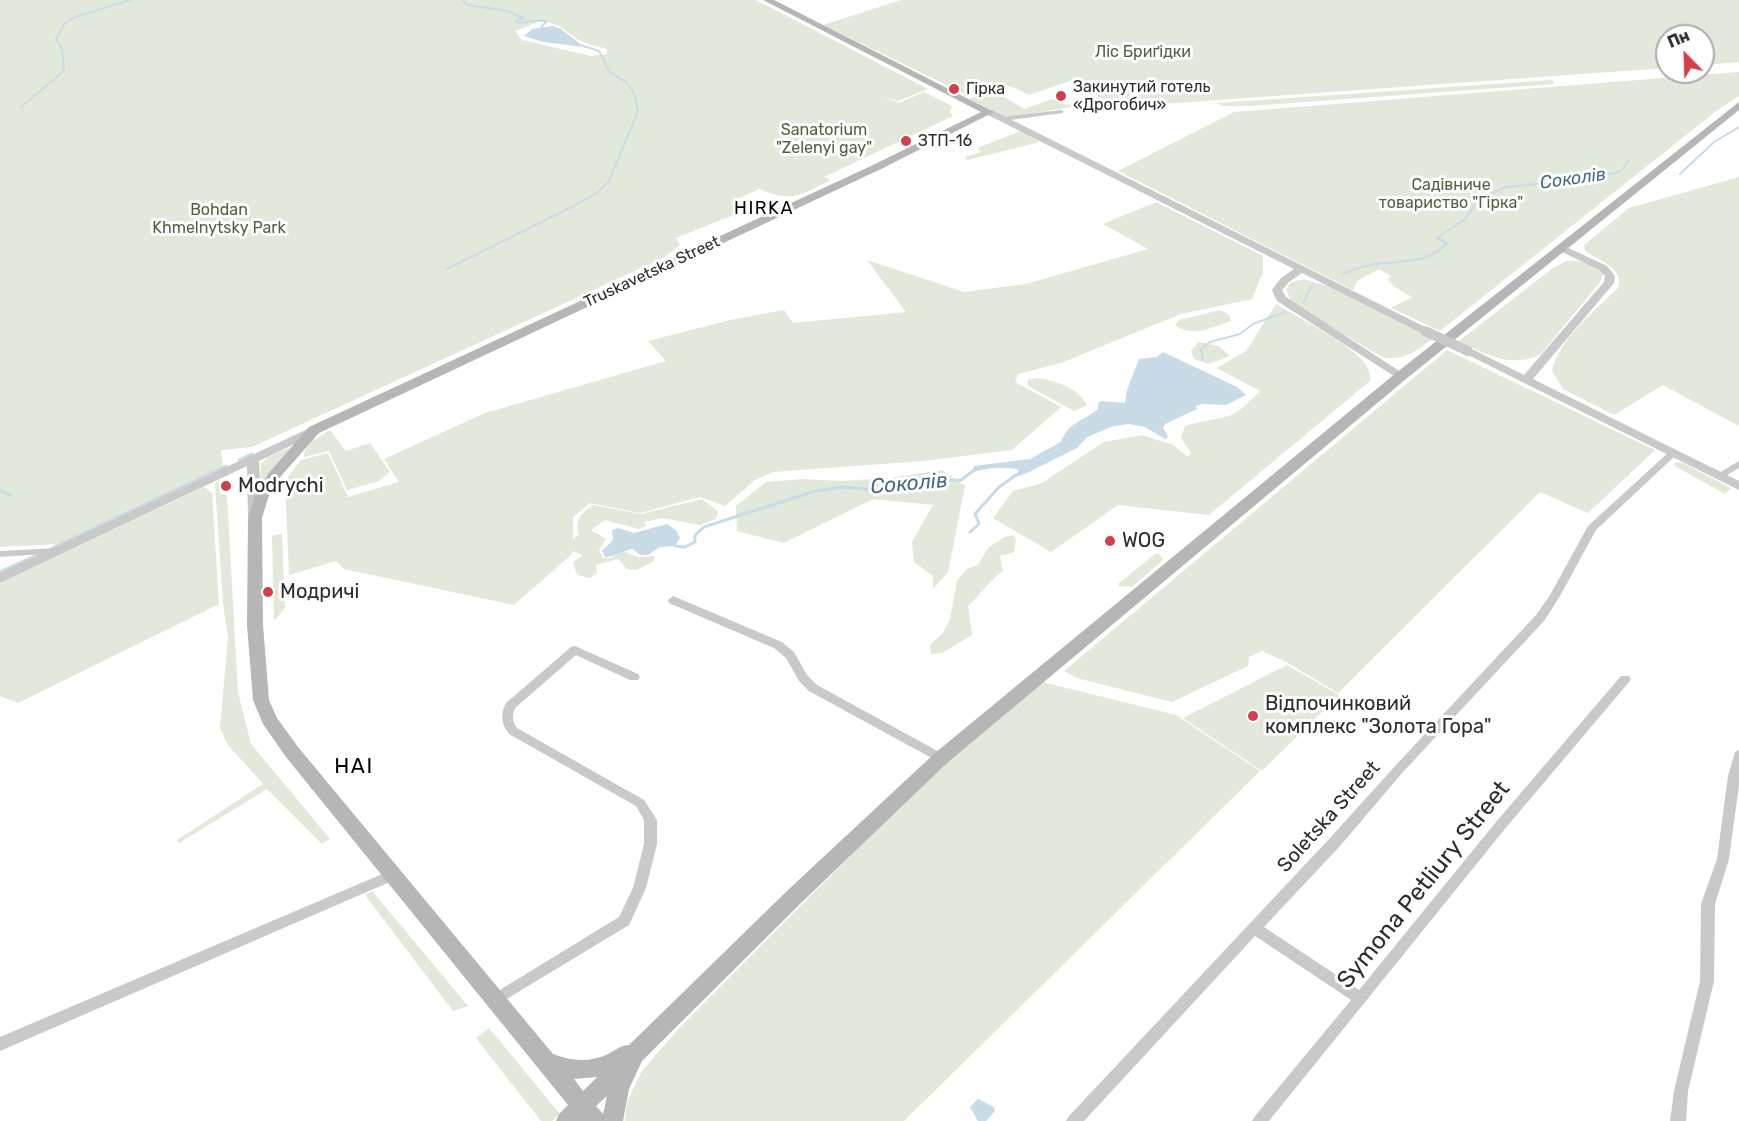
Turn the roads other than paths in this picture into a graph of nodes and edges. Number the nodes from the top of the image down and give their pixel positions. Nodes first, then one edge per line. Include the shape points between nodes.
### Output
1 (767, 0) edge
2 (964, 99) junction
3 (1739, 105) edge
4 (989, 112) junction
5 (1061, 112) dead end
6 (1003, 119) junction
7 (959, 128) junction
8 (1562, 248) junction
9 (1270, 254) junction
10 (1301, 269) junction
11 (1286, 278) junction
12 (1401, 376) junction
13 (1526, 380) junction
14 (296, 442) junction
15 (1673, 453) junction
16 (253, 460) junction
17 (1739, 464) edge
18 (1719, 476) junction
19 (1739, 486) edge
20 (255, 518) junction
21 (57, 551) junction
22 (0, 554) edge
23 (0, 578) edge
24 (673, 600) dead end
25 (634, 676) dead end
26 (1625, 679) dead end
27 (1739, 756) edge
28 (941, 758) junction
29 (1736, 777) edge
30 (394, 874) junction
31 (1254, 928) junction
32 (1361, 999) junction
33 (495, 1000) junction
34 (645, 1043) junction
35 (0, 1044) edge
36 (544, 1060) junction
37 (589, 1113) edge
38 (567, 1121) edge
39 (612, 1121) edge
40 (1074, 1121) edge
41 (1260, 1121) edge
42 (1678, 1121) edge

1 - 2 main road
2 - 4 main road
2 - 7 main road via 970,112
3 - 8 main road
4 - 6 street
4 - 7 main road, Truskavetska Street
5 - 6 street
6 - 9 street
7 - 14 main road, Truskavetska Street via 314,430
8 - 12 main road
8 - 13 street via 1603,268 1610,276 1609,283
9 - 10 street
9 - 11 street via 1285,269
10 - 11 street
10 - 13 street, bridge
11 - 12 street via 1277,290 1281,299
12 - 28 main road
13 - 15 street
14 - 16 street
14 - 20 main road, Truskavetska Street via 267,486
15 - 18 street
15 - 31 street, Soletska Street via 1602,516 1582,543 1555,600 1540,618
16 - 20 street
16 - 21 street
17 - 18 street
18 - 19 street
20 - 30 main road via 261,700 269,720 292,752
21 - 22 street
21 - 23 street
24 - 28 street via 778,645 795,661 799,675 813,688
25 - 33 street via 575,650 510,706 506,714 508,726 523,737 640,803 649,815 651,840 637,900 624,921
26 - 32 street, Symona Petliury Street
27 - 29 street
28 - 34 main road
29 - 42 street via 1723,859 1708,904 1707,981 1681,1091
30 - 33 main road
30 - 35 street
31 - 32 street
31 - 40 street, Soletska Street
32 - 41 street, Symona Petliury Street
33 - 36 main road
34 - 36 main road via 616,1060 581,1072
34 - 37 main road
34 - 39 main road via 622,1080
36 - 37 main road
37 - 38 main road

